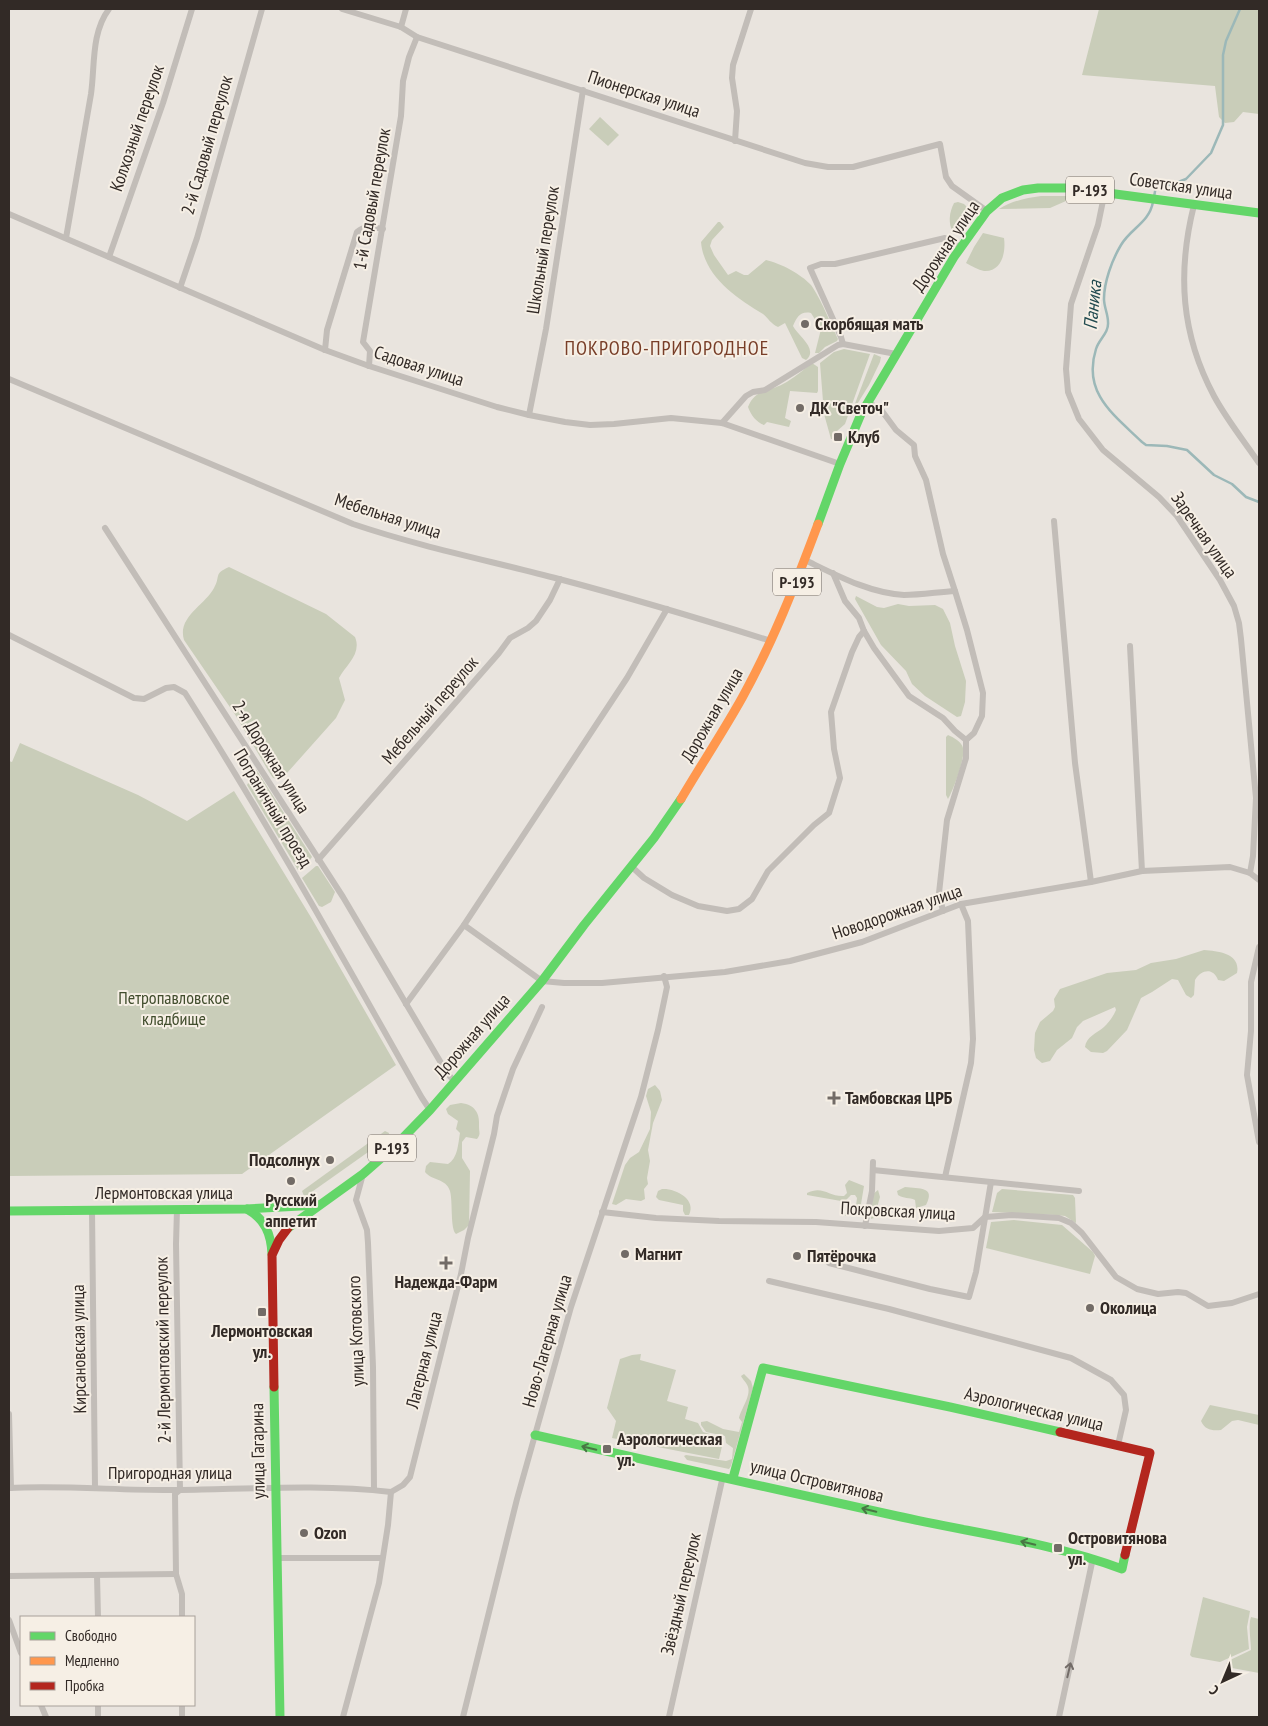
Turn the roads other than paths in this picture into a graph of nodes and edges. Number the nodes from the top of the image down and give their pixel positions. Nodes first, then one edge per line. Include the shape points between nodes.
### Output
1 (109, 9) edge
2 (192, 9) edge
3 (262, 9) edge
4 (342, 9) edge
5 (406, 9) edge
6 (751, 9) edge
7 (400, 28) junction
8 (418, 36) junction
9 (583, 90) junction
10 (735, 141) junction
11 (1038, 188) joint
12 (1105, 192) junction
13 (1194, 205) junction
14 (987, 211) junction
15 (1259, 213) edge
16 (9, 214) edge
17 (383, 229) junction
18 (66, 238) junction
19 (961, 247) junction
20 (109, 257) junction
21 (180, 288) junction
22 (842, 344) junction
23 (325, 350) junction
24 (896, 354) junction
25 (369, 366) junction
26 (9, 379) edge
27 (868, 402) junction
28 (529, 415) junction
29 (722, 423) junction
30 (1259, 462) edge
31 (840, 464) junction
32 (1054, 521) dead end
33 (105, 528) dead end
34 (805, 560) junction
35 (833, 573) junction
36 (560, 579) junction
37 (955, 591) junction
38 (667, 609) junction
39 (864, 631) junction
40 (9, 635) edge
41 (771, 641) junction
42 (1130, 646) dead end
43 (966, 740) junction
44 (318, 860) junction
45 (632, 867) junction
46 (1142, 871) junction
47 (1250, 873) junction
48 (1259, 880) edge
49 (1091, 882) junction
50 (961, 904) junction
51 (943, 911) junction
52 (464, 925) junction
53 (1259, 947) edge
54 (664, 976) junction
55 (542, 981) junction
56 (406, 1004) junction
57 (542, 1007) dead end
58 (455, 1082) junction
59 (430, 1110) junction
60 (1259, 1142) edge
61 (873, 1162) dead end
62 (873, 1170) junction
63 (363, 1174) junction
64 (945, 1177) junction
65 (992, 1182) junction
66 (1079, 1191) dead end
67 (320, 1204) junction
68 (177, 1209) junction
69 (246, 1209) junction
70 (92, 1210) junction
71 (9, 1211) edge
72 (602, 1212) junction
73 (985, 1217) junction
74 (865, 1226) junction
75 (272, 1255) junction
76 (829, 1263) dead end
77 (770, 1281) dead end
78 (1259, 1294) edge
79 (9, 1414) edge
80 (535, 1435) junction
81 (1118, 1445) junction
82 (723, 1476) junction
83 (733, 1478) junction
84 (95, 1487) junction
85 (275, 1487) junction
86 (10, 1488) edge
87 (180, 1490) junction
88 (374, 1490) junction
89 (391, 1492) junction
90 (276, 1558) junction
91 (382, 1558) junction
92 (1093, 1558) junction
93 (98, 1574) junction
94 (176, 1574) junction
95 (9, 1576) edge
96 (98, 1616) edge
97 (182, 1616) edge
98 (9, 1620) edge
99 (20, 1649) edge
100 (280, 1717) edge
101 (344, 1717) edge
102 (463, 1717) edge
103 (669, 1717) edge
104 (1059, 1717) edge

1 - 18 street via 95,42 93,79
2 - 20 street, Колхозный переулок
3 - 21 street, 2-й Садовый переулок
4 - 7 street, Пионерская улица
5 - 7 street
6 - 10 street via 732,65 737,111
7 - 8 street, Пионерская улица
8 - 9 street, Пионерская улица
8 - 17 street, 1-й Садовый переулок via 403,81 401,116
9 - 10 street, Пионерская улица
9 - 28 street, Школьный переулок via 546,329
10 - 14 street, Пионерская улица via 828,167 870,164 940,144 946,177 952,186
11 - 12 main road, Советская улица / Р-193
11 - 14 main road, Дорожная улица / Р-193 via 1008,195
12 - 13 main road, Советская улица / Р-193
12 - 47 street, Заречная улица via 1098,225 1071,304 1066,369 1068,392 1079,419 1103,450 1177,516 1234,606 1241,639 1256,798
13 - 15 main road, Советская улица / Р-193
13 - 30 street via 1184,259 1188,330 1214,396
14 - 19 main road, Дорожная улица / Р-193
16 - 18 street, Садовая улица
17 - 23 street via 362,227 357,232 327,330
17 - 25 street, 1-й Садовый переулок via 363,342 370,351
18 - 20 street, Садовая улица
19 - 22 street via 945,238 810,268
19 - 24 main road, Дорожная улица / Р-193
20 - 21 street, Садовая улица
21 - 23 street, Садовая улица
22 - 24 street
22 - 29 street via 765,390 746,396
23 - 25 street, Садовая улица
24 - 27 main road, Дорожная улица / Р-193
25 - 28 street, Садовая улица
26 - 36 street, Мебельная улица via 353,524 390,537
27 - 31 main road, Дорожная улица / Р-193
27 - 37 street via 914,445
28 - 29 street, Садовая улица via 590,424 671,418
29 - 31 street, Садовая улица
31 - 34 main road, Дорожная улица / Р-193
32 - 49 street via 1075,763
33 - 44 street, 2-я Дорожная улица
34 - 35 street
34 - 41 main road, Дорожная улица / Р-193
35 - 37 street via 892,594
35 - 39 street via 845,601 859,618
36 - 38 street, Мебельная улица
36 - 44 street, Мебельный переулок via 536,621 510,638
37 - 43 street via 983,693 982,716 974,733
38 - 41 street, Мебельная улица
38 - 52 street via 627,678
39 - 43 street via 904,691 943,718
39 - 45 street via 852,652 831,712 840,778 829,813 768,871 752,899 739,909 698,906 672,895
40 - 59 street, Пограничный проезд via 134,698 144,699 174,686 185,693 297,878
41 - 45 main road, Дорожная улица / Р-193 via 742,698 694,778
42 - 46 street
43 - 51 street via 966,758 947,820 939,893
44 - 56 street, 2-я Дорожная улица
45 - 55 main road, Дорожная улица / Р-193
46 - 47 street, Новодорожная улица via 1230,867
46 - 49 street, Новодорожная улица
47 - 48 street, Новодорожная улица
49 - 50 street, Новодорожная улица
50 - 51 street, Новодорожная улица
50 - 64 street via 968,921 973,1039 971,1063
51 - 54 street, Новодорожная улица via 898,929 790,961 725,972
52 - 55 street
52 - 56 street
53 - 60 street via 1251,982 1247,1076
54 - 55 street, Новодорожная улица via 602,983
54 - 72 street, Ново-Лагерная улица via 667,987 650,1064
55 - 58 main road, Дорожная улица / Р-193
56 - 58 street, 2-я Дорожная улица
57 - 89 street, Лагерная улица via 513,1069 497,1116 462,1274 410,1477 404,1485
58 - 59 main road, Дорожная улица / Р-193
59 - 63 main road, Дорожная улица / Р-193
61 - 62 street
62 - 64 street
62 - 74 street
63 - 67 main road, Дорожная улица / Р-193
63 - 88 street, улица Котовского via 356,1200 367,1237
64 - 65 street
65 - 66 street
65 - 73 street
67 - 69 main road, Лермонтовская улица
67 - 75 main road, улица Гагарина via 289,1227
68 - 69 main road, Лермонтовская улица
68 - 70 main road, Лермонтовская улица
68 - 87 street, 2-й Лермонтовский переулок
69 - 75 main road via 266,1225
70 - 71 main road, Лермонтовская улица
70 - 84 street, Кирсановская улица
72 - 74 street, Покровская улица via 656,1218
72 - 80 street, Ново-Лагерная улица
73 - 74 street, Покровская улица via 973,1228 955,1230
73 - 76 street via 969,1297
73 - 78 street, Покровская улица via 1012,1215 1065,1220 1082,1233 1116,1277 1137,1289 1158,1294 1186,1293 1208,1306 1232,1304
75 - 85 main road, улица Гагарина
77 - 81 street via 1071,1358 1111,1380 1124,1395 1126,1410
79 - 86 street
82 -> 80 main road, улица Островитянова
80 - 102 street, Ново-Лагерная улица
81 - 83 main road, Аэрологическая улица via 762,1368
81 - 92 main road, Аэрологическая улица via 1150,1453 1122,1569
82 - 83 main road, улица Островитянова
82 - 103 street, Звёздный переулок
92 -> 83 main road, улица Островитянова
84 - 86 street, Пригородная улица
84 - 87 street, Пригородная улица
85 - 87 street, Пригородная улица
85 - 88 street, Пригородная улица
85 - 90 main road, улица Гагарина
87 - 94 street, 2-й Лермонтовский переулок via 175,1494
88 - 89 street, Пригородная улица
89 - 91 street
90 - 91 street
90 - 100 main road, улица Гагарина
91 - 101 street via 373,1610
104 -> 92 street
93 - 94 street
93 - 95 street
93 - 96 street
94 - 97 street via 182,1594
98 - 99 street

